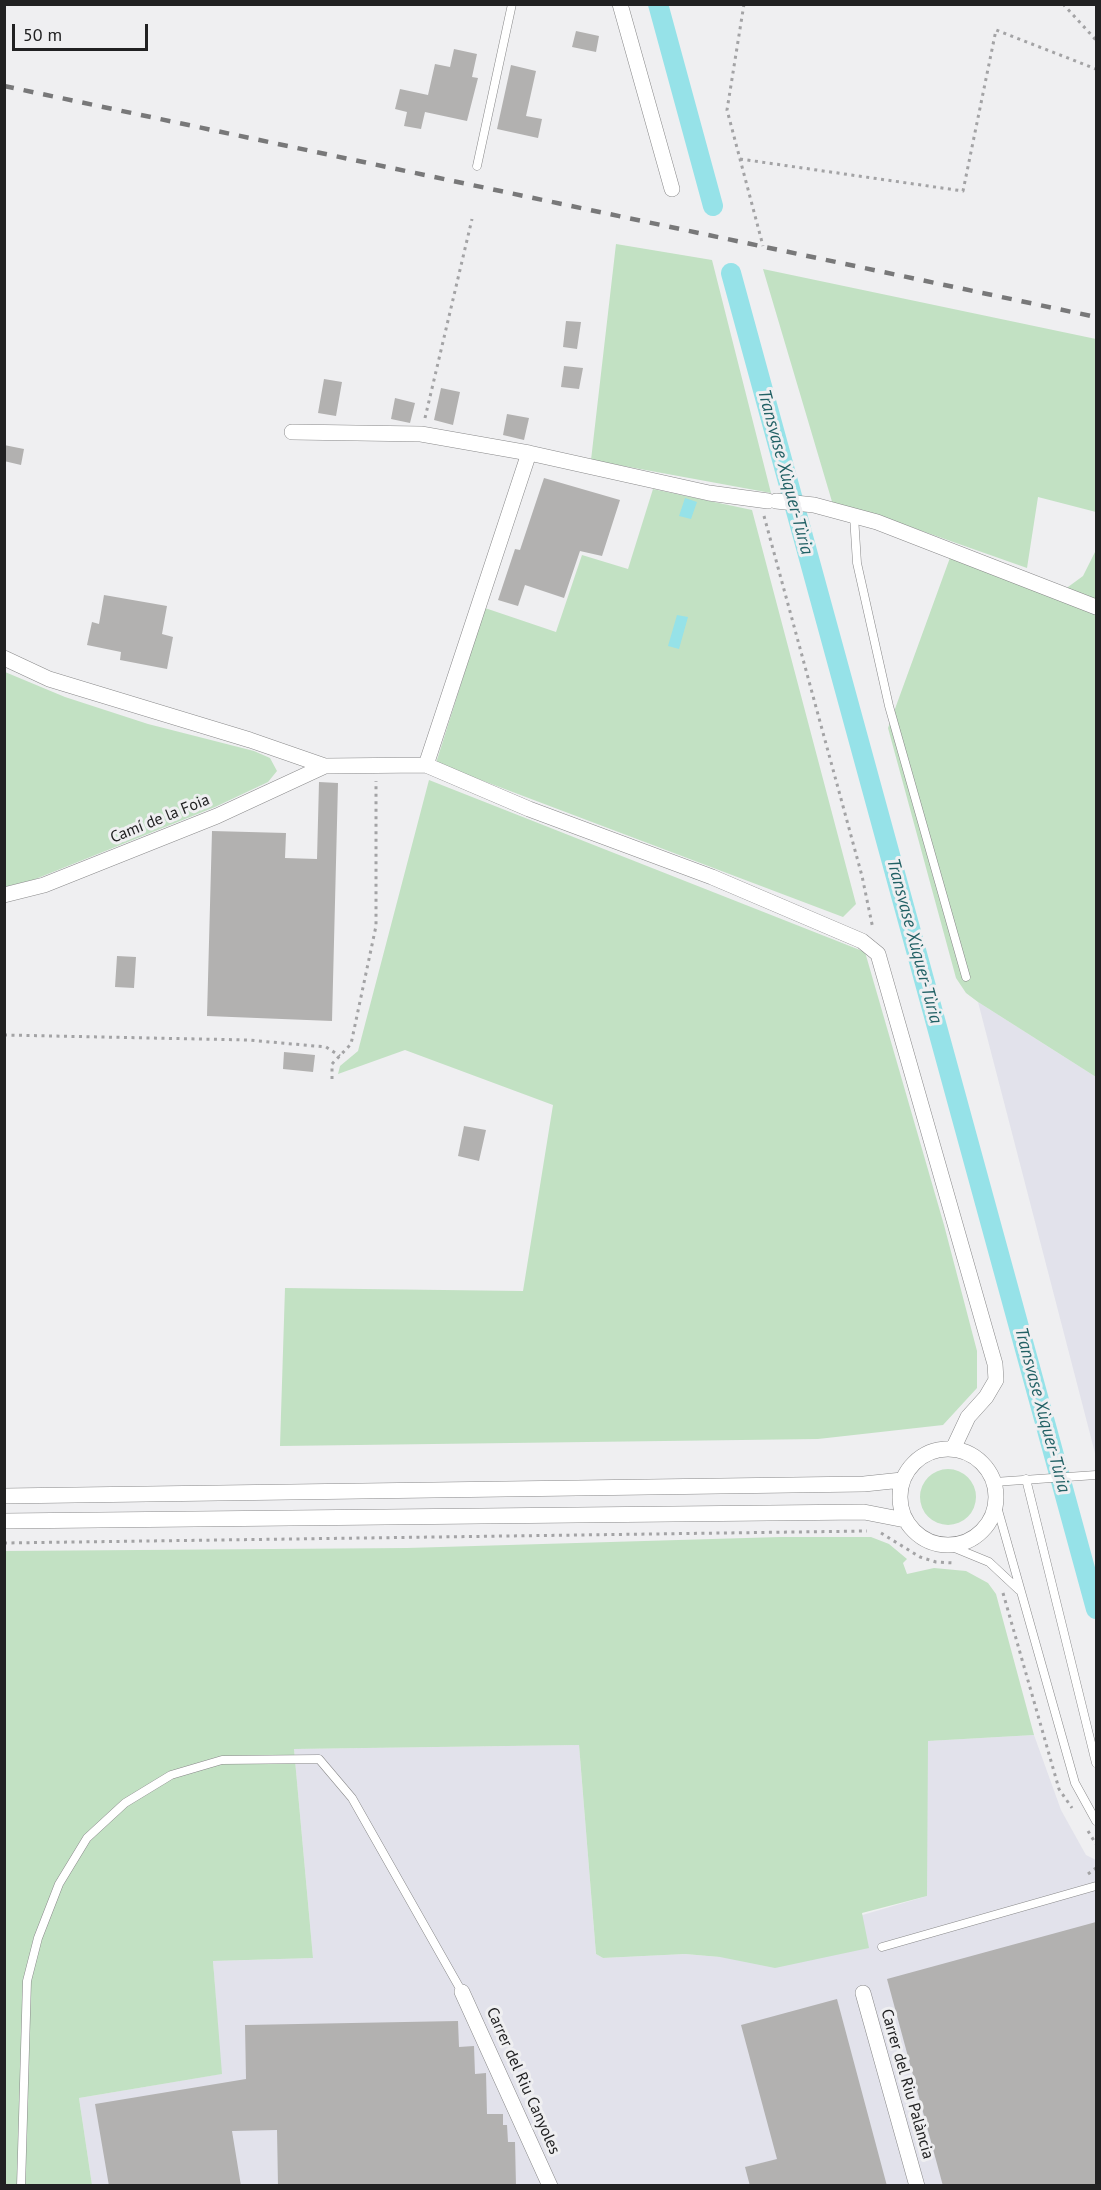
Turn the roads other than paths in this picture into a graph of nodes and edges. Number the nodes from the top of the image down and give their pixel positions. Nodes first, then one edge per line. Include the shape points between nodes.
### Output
1 (512, 4) edge
2 (620, 4) edge
3 (477, 166) dead end
4 (672, 189) dead end
5 (292, 432) dead end
6 (529, 453) junction
7 (854, 516) junction
8 (1096, 607) edge
9 (4, 658) edge
10 (426, 765) junction
11 (325, 766) junction
12 (4, 895) edge
13 (966, 977) dead end
14 (953, 1449) junction
15 (1096, 1475) edge
16 (1026, 1479) junction
17 (902, 1480) junction
18 (994, 1482) junction
19 (4, 1496) edge
20 (996, 1503) junction
21 (905, 1520) junction
22 (4, 1521) edge
23 (950, 1546) junction
24 (1020, 1591) junction
25 (1096, 1763) edge
26 (1096, 1821) edge
27 (1096, 1886) edge
28 (882, 1947) dead end
29 (462, 1992) joint
30 (863, 1993) dead end
31 (21, 2186) edge
32 (550, 2186) edge
33 (917, 2186) edge

1 - 3 lane
2 - 4 street
5 - 6 street via 421,434
6 - 7 street via 709,493 814,505
6 - 10 street
7 - 8 street
7 - 13 lane via 856,564 890,706
9 - 11 street via 49,679
10 - 11 street
10 - 14 street via 529,809 712,877 862,941 878,954 995,1364 996,1380 968,1417
11 - 12 street, Camí de la Foia via 217,816 44,885
14 - 17 street via 922,1456
14 - 18 street via 979,1460
15 - 16 lane
16 - 18 lane
16 - 25 lane
17 - 19 street via 840,1485
17 - 21 street via 899,1494
18 - 20 street
20 - 23 street via 993,1516 976,1537
20 - 24 lane
21 - 22 street via 864,1512
21 - 23 street via 924,1539
23 - 24 lane via 988,1562
24 - 26 lane via 1075,1782
27 - 28 lane
29 - 31 lane via 352,1798 319,1759 222,1760 171,1775 125,1803 87,1838 59,1884 38,1938 27,1981
29 - 32 street, Carrer del Riu Canyoles
30 - 33 street, Carrer del Riu Palància

